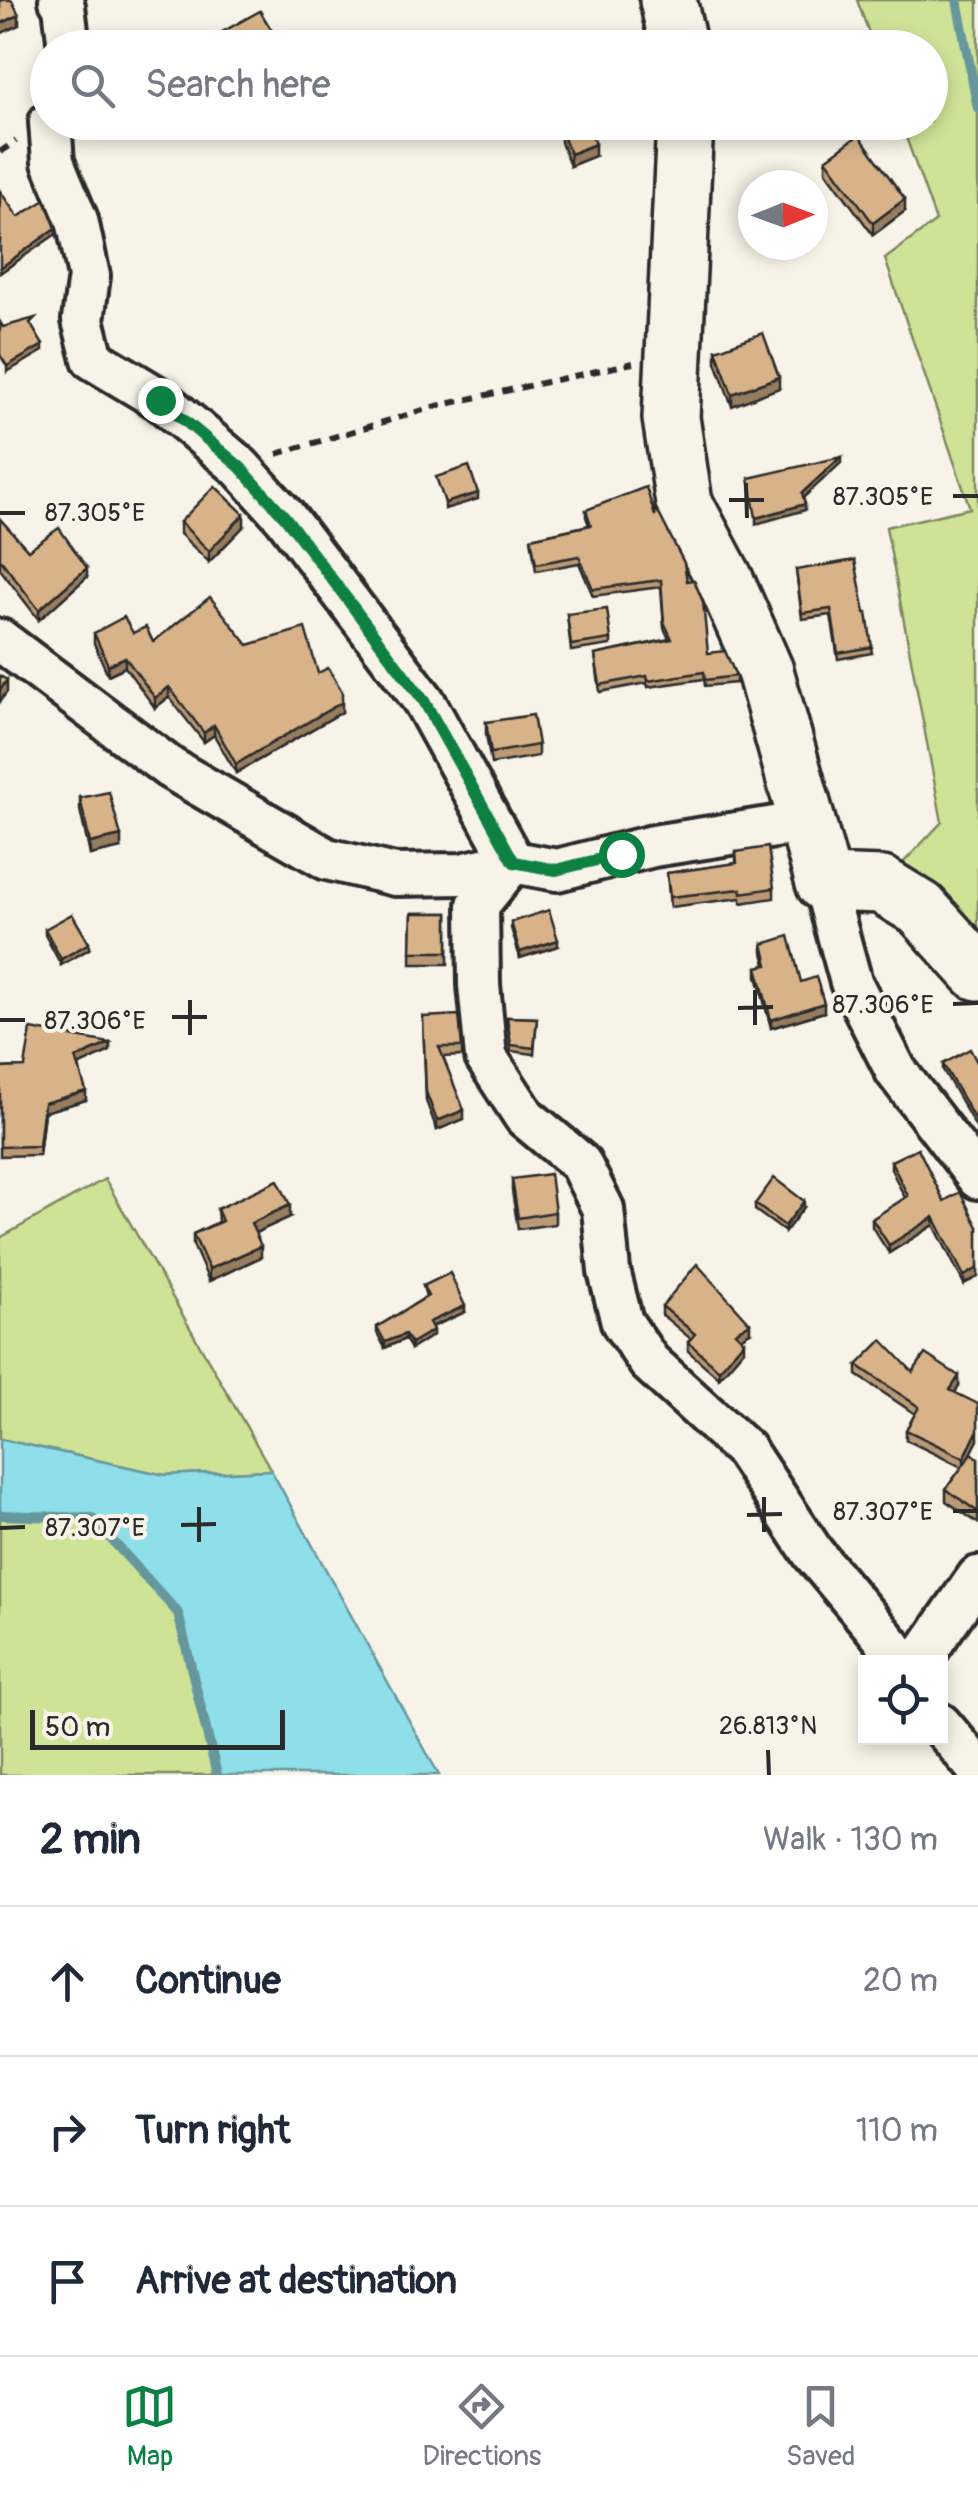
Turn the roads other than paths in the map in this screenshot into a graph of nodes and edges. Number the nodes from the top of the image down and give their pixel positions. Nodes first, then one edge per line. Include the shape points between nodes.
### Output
1 (60, 0) edge
2 (668, 0) edge
3 (67, 30) edge
4 (674, 30) edge
5 (51, 140) edge
6 (684, 140) edge
7 (0, 640) edge
8 (807, 822) junction
9 (514, 862) junction
10 (824, 883) junction
11 (978, 972) edge
12 (978, 1178) edge
13 (978, 1577) edge
14 (898, 1655) edge
15 (924, 1655) edge
16 (948, 1734) edge
17 (978, 1770) edge

1 - 3 street
2 - 4 street
5 - 9 street via 90,276 84,320 93,359 160,400 240,467 285,517 424,701
6 - 8 street via 671,418 684,503 765,671
7 - 9 street via 170,768 327,860 395,875 462,874
8 - 9 street via 653,846 556,870
8 - 10 street
9 - 14 street via 478,905 486,1056 525,1117 580,1164 603,1209 622,1322 650,1362 745,1450 813,1553
10 - 11 street via 882,885 921,910
10 - 12 street via 852,982 896,1071
13 - 15 street
16 - 17 street

